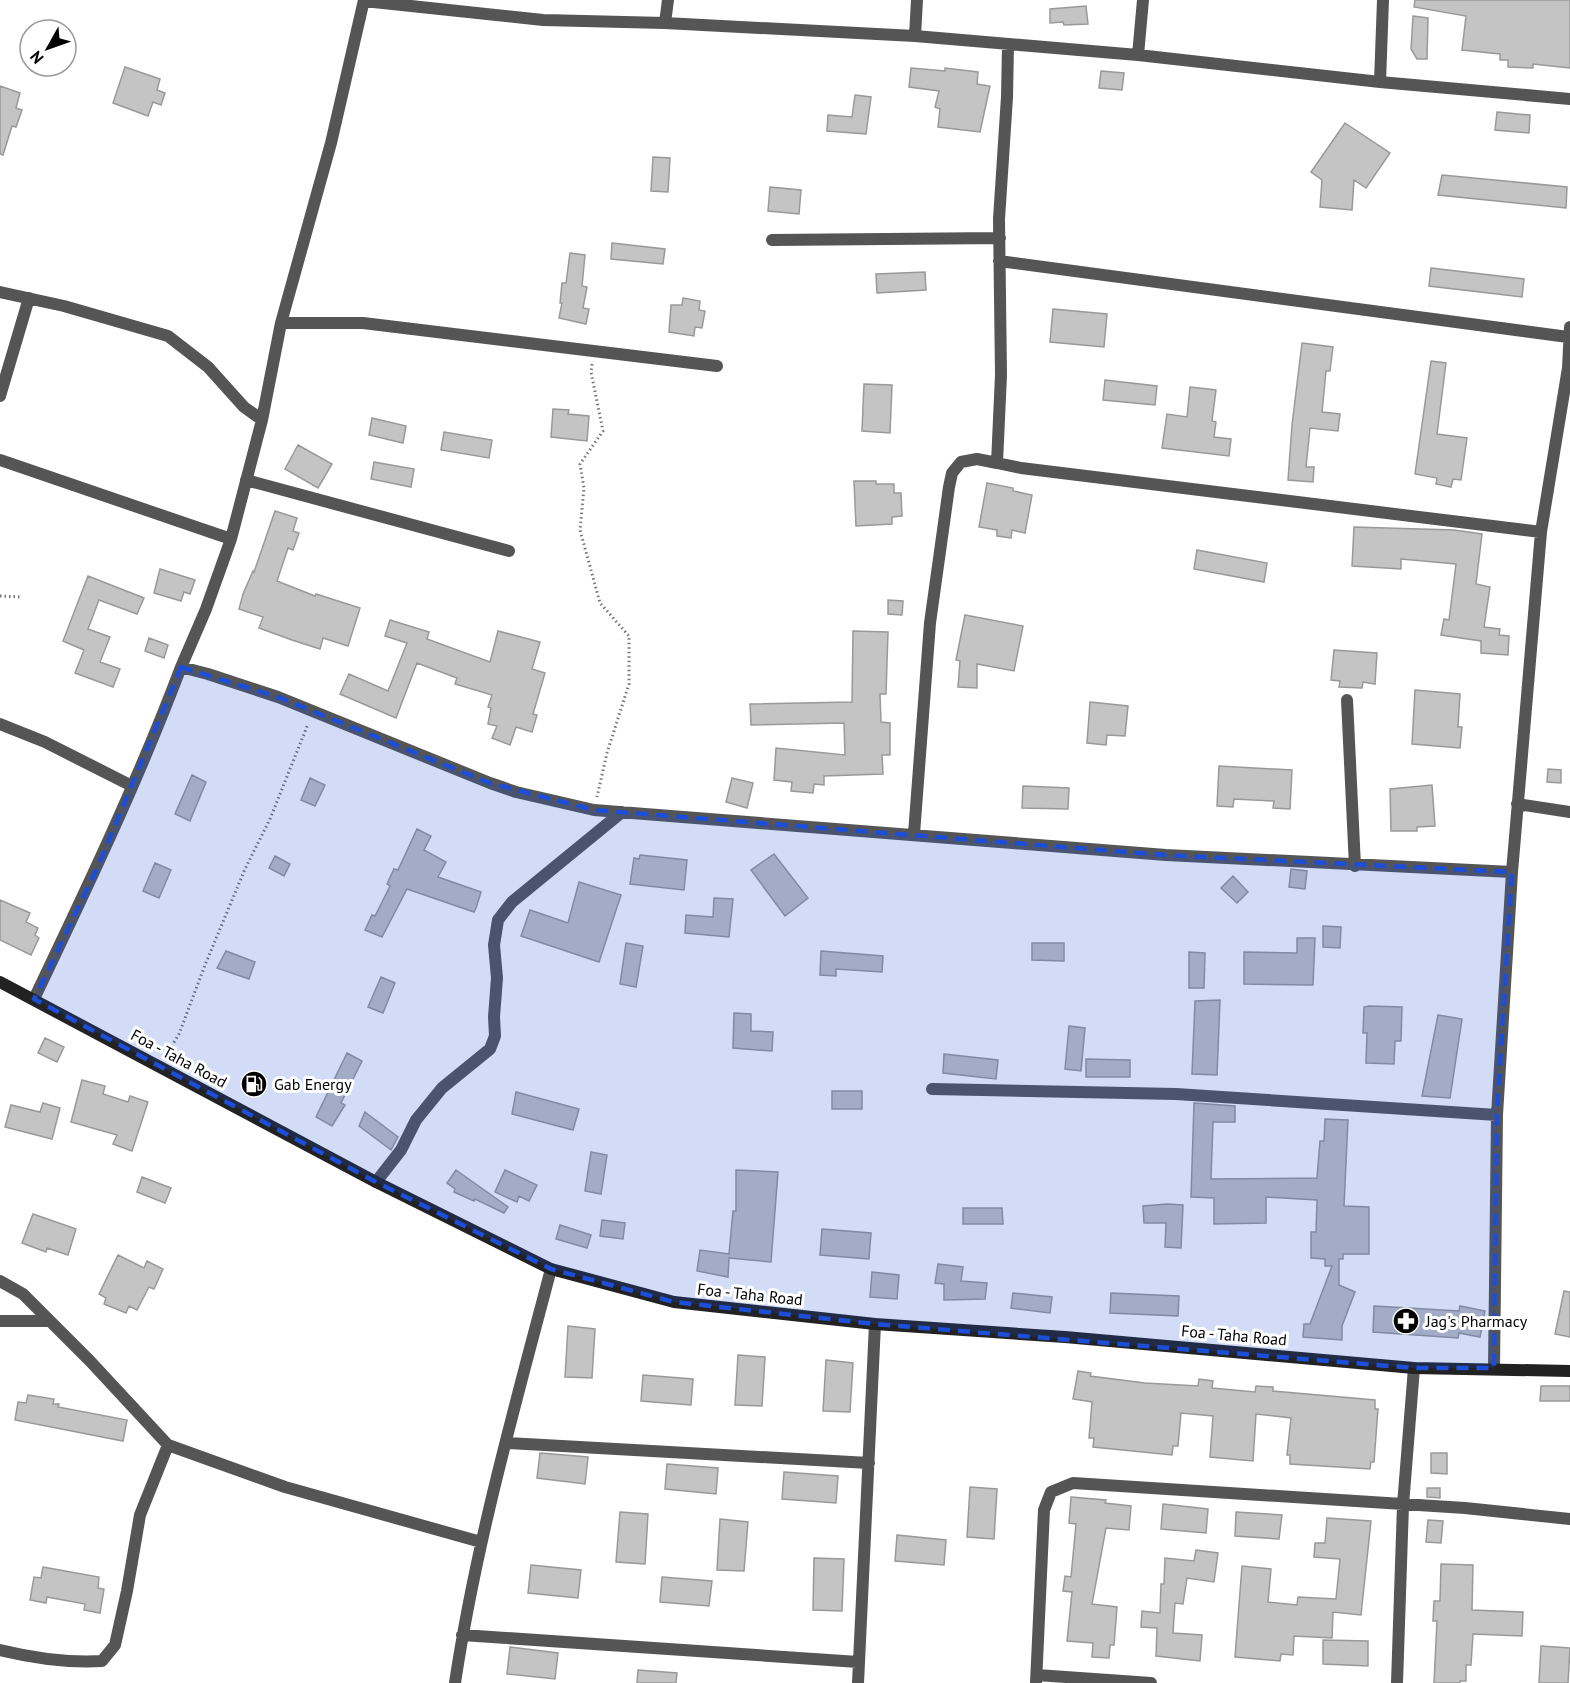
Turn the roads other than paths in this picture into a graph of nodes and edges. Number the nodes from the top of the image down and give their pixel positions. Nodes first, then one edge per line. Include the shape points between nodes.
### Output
1 (668, 0) edge
2 (917, 0) edge
3 (1143, 0) edge
4 (1383, 0) edge
5 (364, 1) edge
6 (665, 23) junction
7 (915, 36) junction
8 (1008, 44) junction
9 (1138, 55) junction
10 (1380, 82) junction
11 (1570, 99) edge
12 (999, 238) junction
13 (772, 240) dead end
14 (999, 261) junction
15 (0, 292) edge
16 (29, 298) junction
17 (281, 323) junction
18 (1569, 332) edge
19 (717, 366) dead end
20 (1569, 368) edge
21 (0, 396) edge
22 (262, 420) junction
23 (0, 460) edge
24 (997, 463) junction
25 (246, 480) junction
26 (1541, 532) junction
27 (231, 539) junction
28 (508, 551) dead end
29 (181, 667) junction
30 (1347, 700) dead end
31 (0, 724) edge
32 (132, 786) junction
33 (1517, 804) junction
34 (622, 812) junction
35 (1570, 812) edge
36 (914, 834) junction
37 (1355, 866) junction
38 (1512, 872) junction
39 (0, 982) edge
40 (34, 999) junction
41 (932, 1089) dead end
42 (1497, 1115) junction
43 (376, 1182) junction
44 (550, 1269) junction
45 (0, 1281) edge
46 (0, 1321) edge
47 (48, 1321) junction
48 (875, 1324) junction
49 (1414, 1368) junction
50 (1494, 1368) junction
51 (1570, 1371) edge
52 (506, 1443) junction
53 (168, 1445) junction
54 (869, 1463) junction
55 (1403, 1505) junction
56 (1570, 1520) edge
57 (481, 1542) junction
58 (462, 1635) junction
59 (0, 1650) edge
60 (858, 1662) junction
61 (1036, 1679) edge
62 (455, 1683) edge
63 (858, 1683) edge
64 (1151, 1683) edge
65 (1397, 1683) edge

1 - 6 street
2 - 7 street
3 - 9 street
4 - 10 street
5 - 6 street via 543,20
5 - 17 street via 331,143
6 - 7 street
7 - 8 street
8 - 9 street
8 - 12 street
9 - 10 street
10 - 11 street
12 - 13 street
12 - 14 street
14 - 18 street
14 - 24 street via 1001,375
15 - 16 street
16 - 21 street
16 - 22 street via 168,336 208,367 244,407
17 - 19 street via 363,323
17 - 22 street
18 - 20 street
20 - 26 street
22 - 25 street
23 - 27 street
24 - 26 street
24 - 36 street via 977,459 961,462 952,473 930,622
25 - 27 street
25 - 28 street
26 - 33 street
27 - 29 street
29 - 32 street
29 - 34 street via 313,711 516,792 594,810
30 - 37 street
31 - 32 street
32 - 40 street
33 - 35 street
33 - 38 street
34 - 36 street
34 - 43 street via 512,902 498,920 494,945 495,1036 490,1049 442,1088
36 - 37 street
37 - 38 street
38 - 42 street
39 - 40 street, Foa - Taha Road
40 - 43 street, Foa - Taha Road
41 - 42 street via 1176,1094
42 - 50 street
43 - 44 street, Foa - Taha Road
44 - 48 street, Foa - Taha Road via 674,1302
44 - 52 street
45 - 47 street via 23,1294
46 - 47 street
47 - 53 street
48 - 49 street, Foa - Taha Road
48 - 54 street
49 - 50 street, Foa - Taha Road
49 - 55 street
50 - 51 street, Foa - Taha Road
52 - 54 street
52 - 57 street
53 - 57 street via 285,1487
53 - 59 street via 140,1515 115,1645 102,1661 43,1658
54 - 60 street
55 - 56 street
55 - 61 street via 1073,1483 1051,1492 1044,1510
55 - 65 street
57 - 58 street
58 - 60 street
58 - 62 street
60 - 63 street
61 - 64 street

